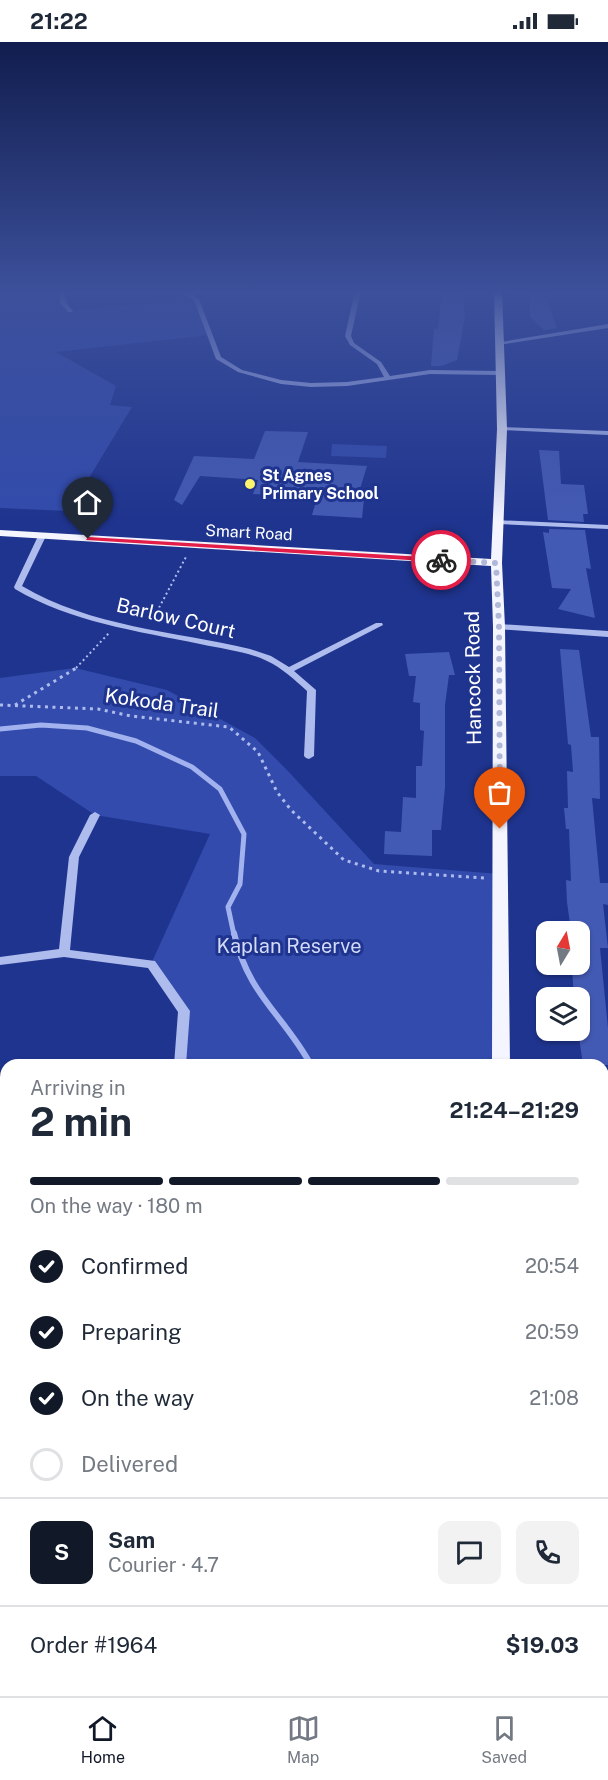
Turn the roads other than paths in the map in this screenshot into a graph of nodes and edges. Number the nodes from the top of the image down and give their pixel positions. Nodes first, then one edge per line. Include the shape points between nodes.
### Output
1 (234, 367) edge
2 (381, 367) edge
3 (500, 367) edge
4 (500, 373) junction
5 (387, 377) junction
6 (502, 429) junction
7 (608, 433) edge
8 (498, 522) junction
9 (608, 527) edge
10 (0, 533) edge
11 (42, 536) junction
12 (496, 563) junction
13 (379, 625) dead end
14 (499, 627) junction
15 (608, 634) edge
16 (289, 670) junction
17 (309, 756) dead end
18 (95, 815) dead end
19 (64, 953) junction
20 (0, 961) edge
21 (180, 1059) edge
22 (501, 1059) edge

1 - 5 street via 281,382 311,385
2 - 5 street
3 - 4 main road, Hancock Road
4 - 5 street via 430,372
4 - 6 main road, Hancock Road
6 - 7 street
6 - 8 main road, Hancock Road
8 - 9 street
8 - 12 main road, Hancock Road
10 - 11 main road, Smart Road
11 - 12 main road, Smart Road
11 - 16 street, Barlow Court via 18,587 33,598 117,624 266,657
12 - 14 main road, Hancock Road
13 - 16 street
14 - 15 street
14 - 22 main road, Hancock Road
16 - 17 street, Barlow Court via 312,690
18 - 19 street via 74,857
19 - 20 street
19 - 21 street via 151,964 184,1011

